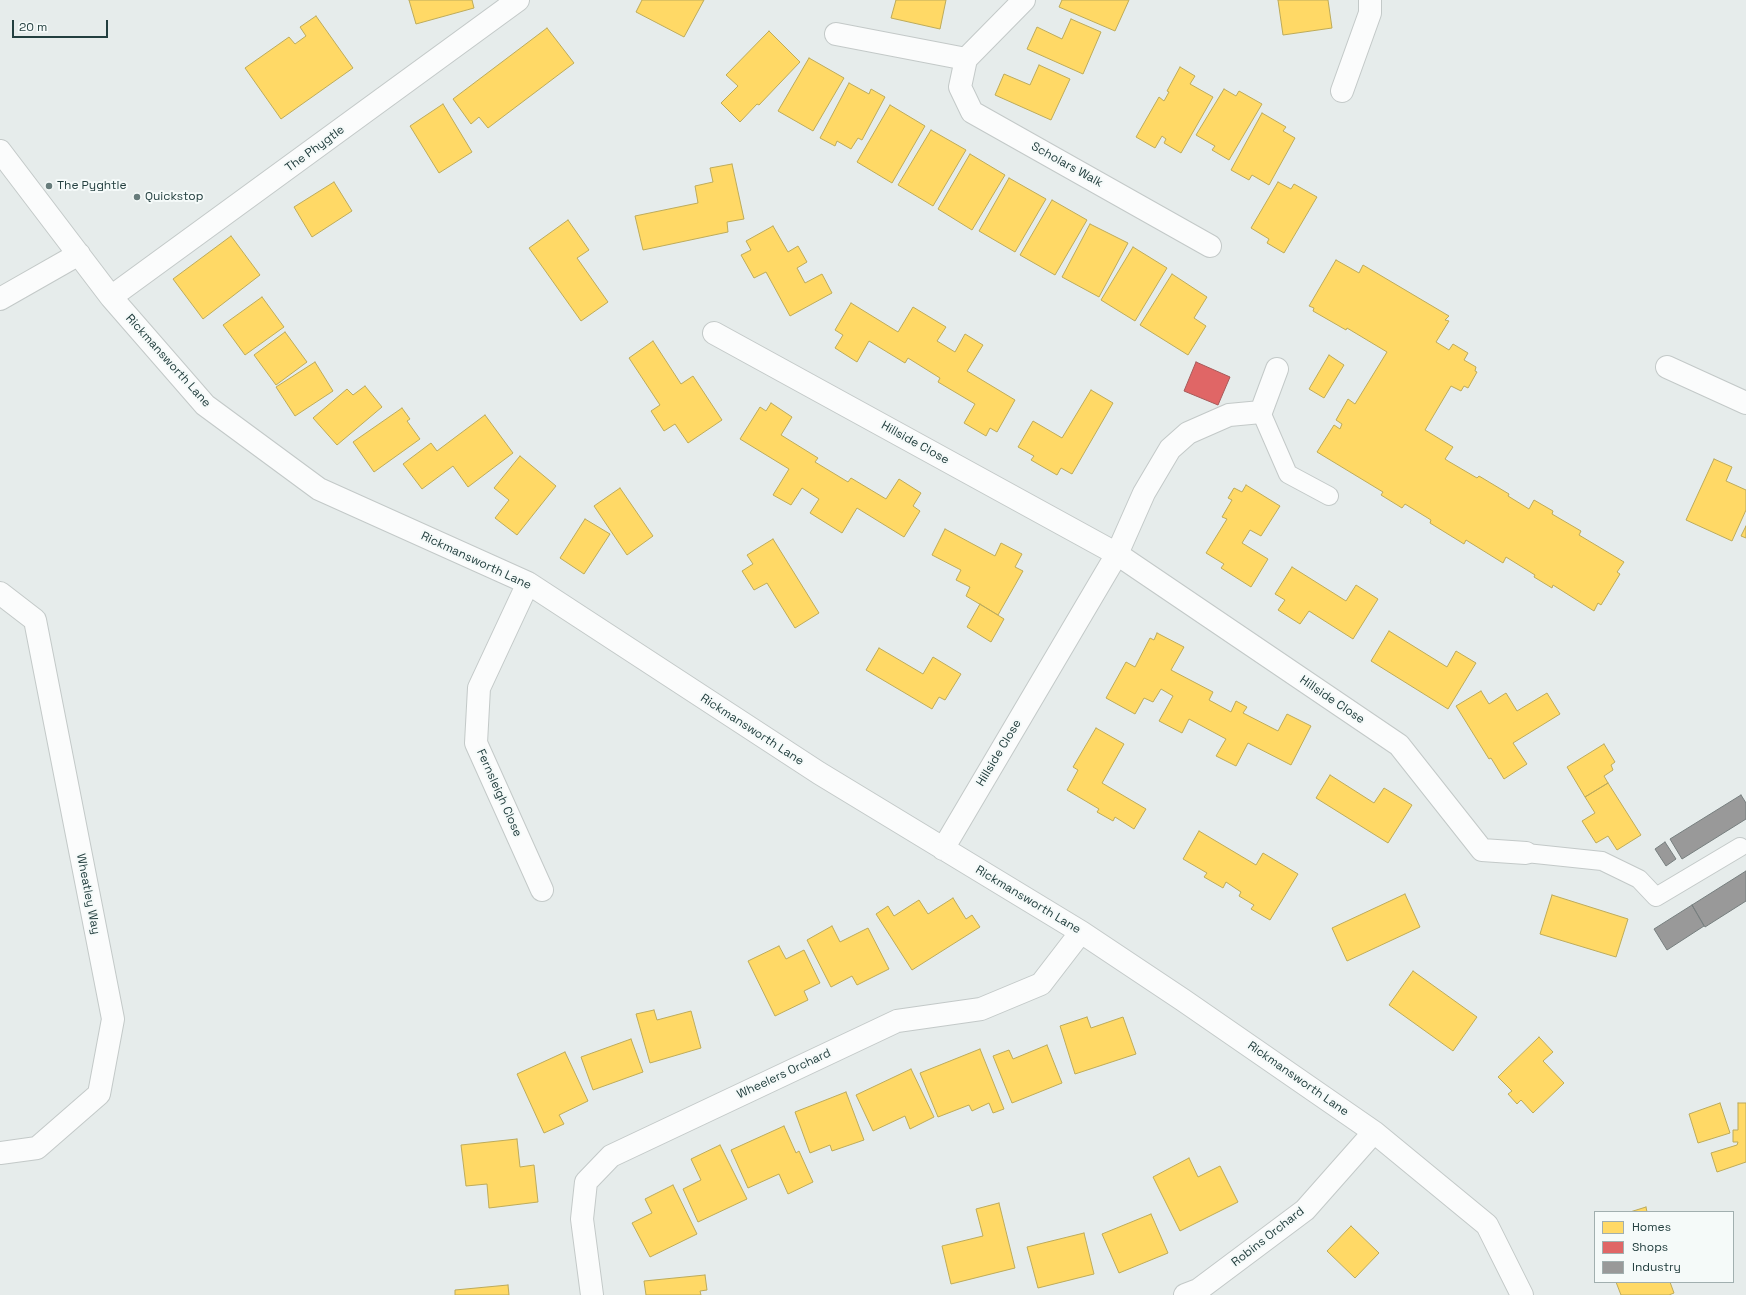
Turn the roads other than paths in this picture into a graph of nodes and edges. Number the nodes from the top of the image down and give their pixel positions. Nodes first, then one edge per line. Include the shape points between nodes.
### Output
1 (518, 0) edge
2 (1024, 0) edge
3 (1370, 0) edge
4 (836, 34) dead end
5 (966, 59) junction
6 (1342, 91) dead end
7 (0, 151) edge
8 (1210, 246) dead end
9 (79, 254) junction
10 (111, 297) junction
11 (0, 299) edge
12 (714, 333) dead end
13 (1667, 367) dead end
14 (1278, 369) dead end
15 (1746, 403) edge
16 (1261, 412) junction
17 (1329, 496) dead end
18 (1117, 554) junction
19 (528, 583) junction
20 (0, 593) edge
21 (1740, 847) dead end
22 (943, 849) junction
23 (1526, 853) joint
24 (542, 890) dead end
25 (1081, 932) junction
26 (1374, 1132) junction
27 (0, 1154) edge
28 (592, 1295) edge
29 (1185, 1295) edge
30 (1522, 1295) edge

1 - 10 street, The Phygtle
2 - 5 street
3 - 6 street via 1370,13
4 - 5 street
5 - 8 street, Scholars Walk via 960,87 972,112
7 - 9 street, Rickmansworth Lane
9 - 10 street, Rickmansworth Lane
9 - 11 street
10 - 19 street, Rickmansworth Lane via 205,405 319,489
12 - 18 street, Hillside Close
13 - 15 street
14 - 16 street
16 - 17 lane via 1288,474
16 - 18 street, Hillside Close via 1229,415 1188,433 1170,449 1144,493
18 - 22 street, Hillside Close
18 - 23 street, Hillside Close via 1399,745 1482,850
19 - 22 street, Rickmansworth Lane via 814,770
19 - 24 street, Fernsleigh Close via 479,688 476,743
20 - 27 street, Wheatley Way via 35,620 113,1019 99,1094 38,1148
21 - 23 lane via 1656,898 1639,879 1602,861
22 - 25 street, Rickmansworth Lane
25 - 26 street, Rickmansworth Lane
25 - 28 street, Wheelers Orchard via 1041,984 981,1008 897,1021 611,1156 586,1182 582,1219
26 - 29 street, Robins Orchard via 1305,1210 1198,1290
26 - 30 street, Rickmansworth Lane via 1487,1225

